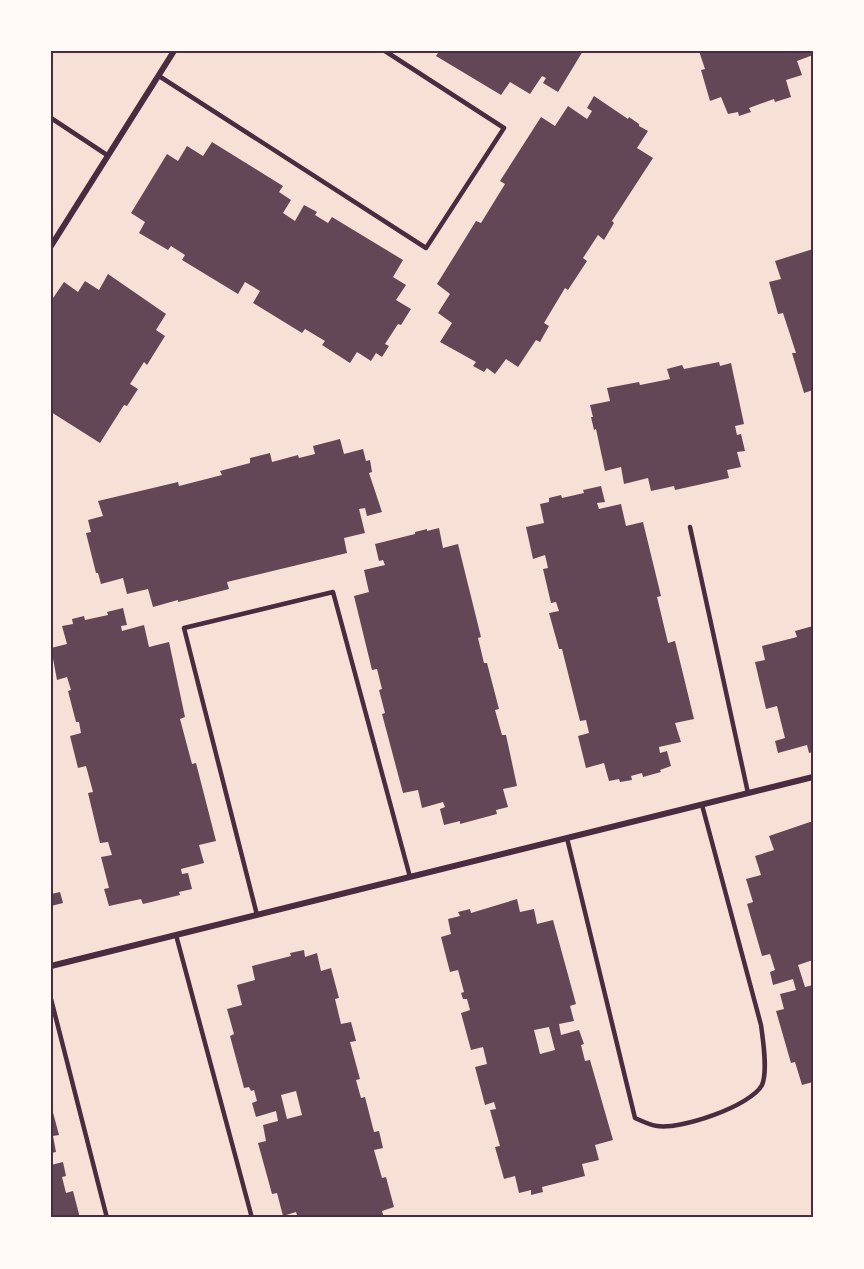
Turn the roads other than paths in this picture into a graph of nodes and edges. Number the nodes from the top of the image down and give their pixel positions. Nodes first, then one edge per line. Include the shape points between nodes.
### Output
1 (174, 51) edge
2 (385, 51) edge
3 (159, 76) junction
4 (51, 118) edge
5 (108, 155) junction
6 (51, 246) edge
7 (690, 527) dead end
8 (813, 777) edge
9 (748, 793) junction
10 (702, 805) junction
11 (567, 838) junction
12 (410, 877) junction
13 (257, 915) junction
14 (176, 935) junction
15 (51, 966) edge
16 (51, 999) edge
17 (107, 1218) edge
18 (252, 1218) edge

1 - 3 street
2 - 3 lane via 504,128 426,248
3 - 5 street
4 - 5 lane
5 - 6 street
7 - 9 lane
8 - 9 street
9 - 10 street
10 - 11 street
10 - 11 lane via 761,1025 765,1054 762,1084 749,1099 699,1121 658,1127 635,1118
11 - 12 street
12 - 13 street
12 - 13 lane via 333,592 184,628
13 - 14 street
14 - 15 street
14 - 18 lane
16 - 17 lane

